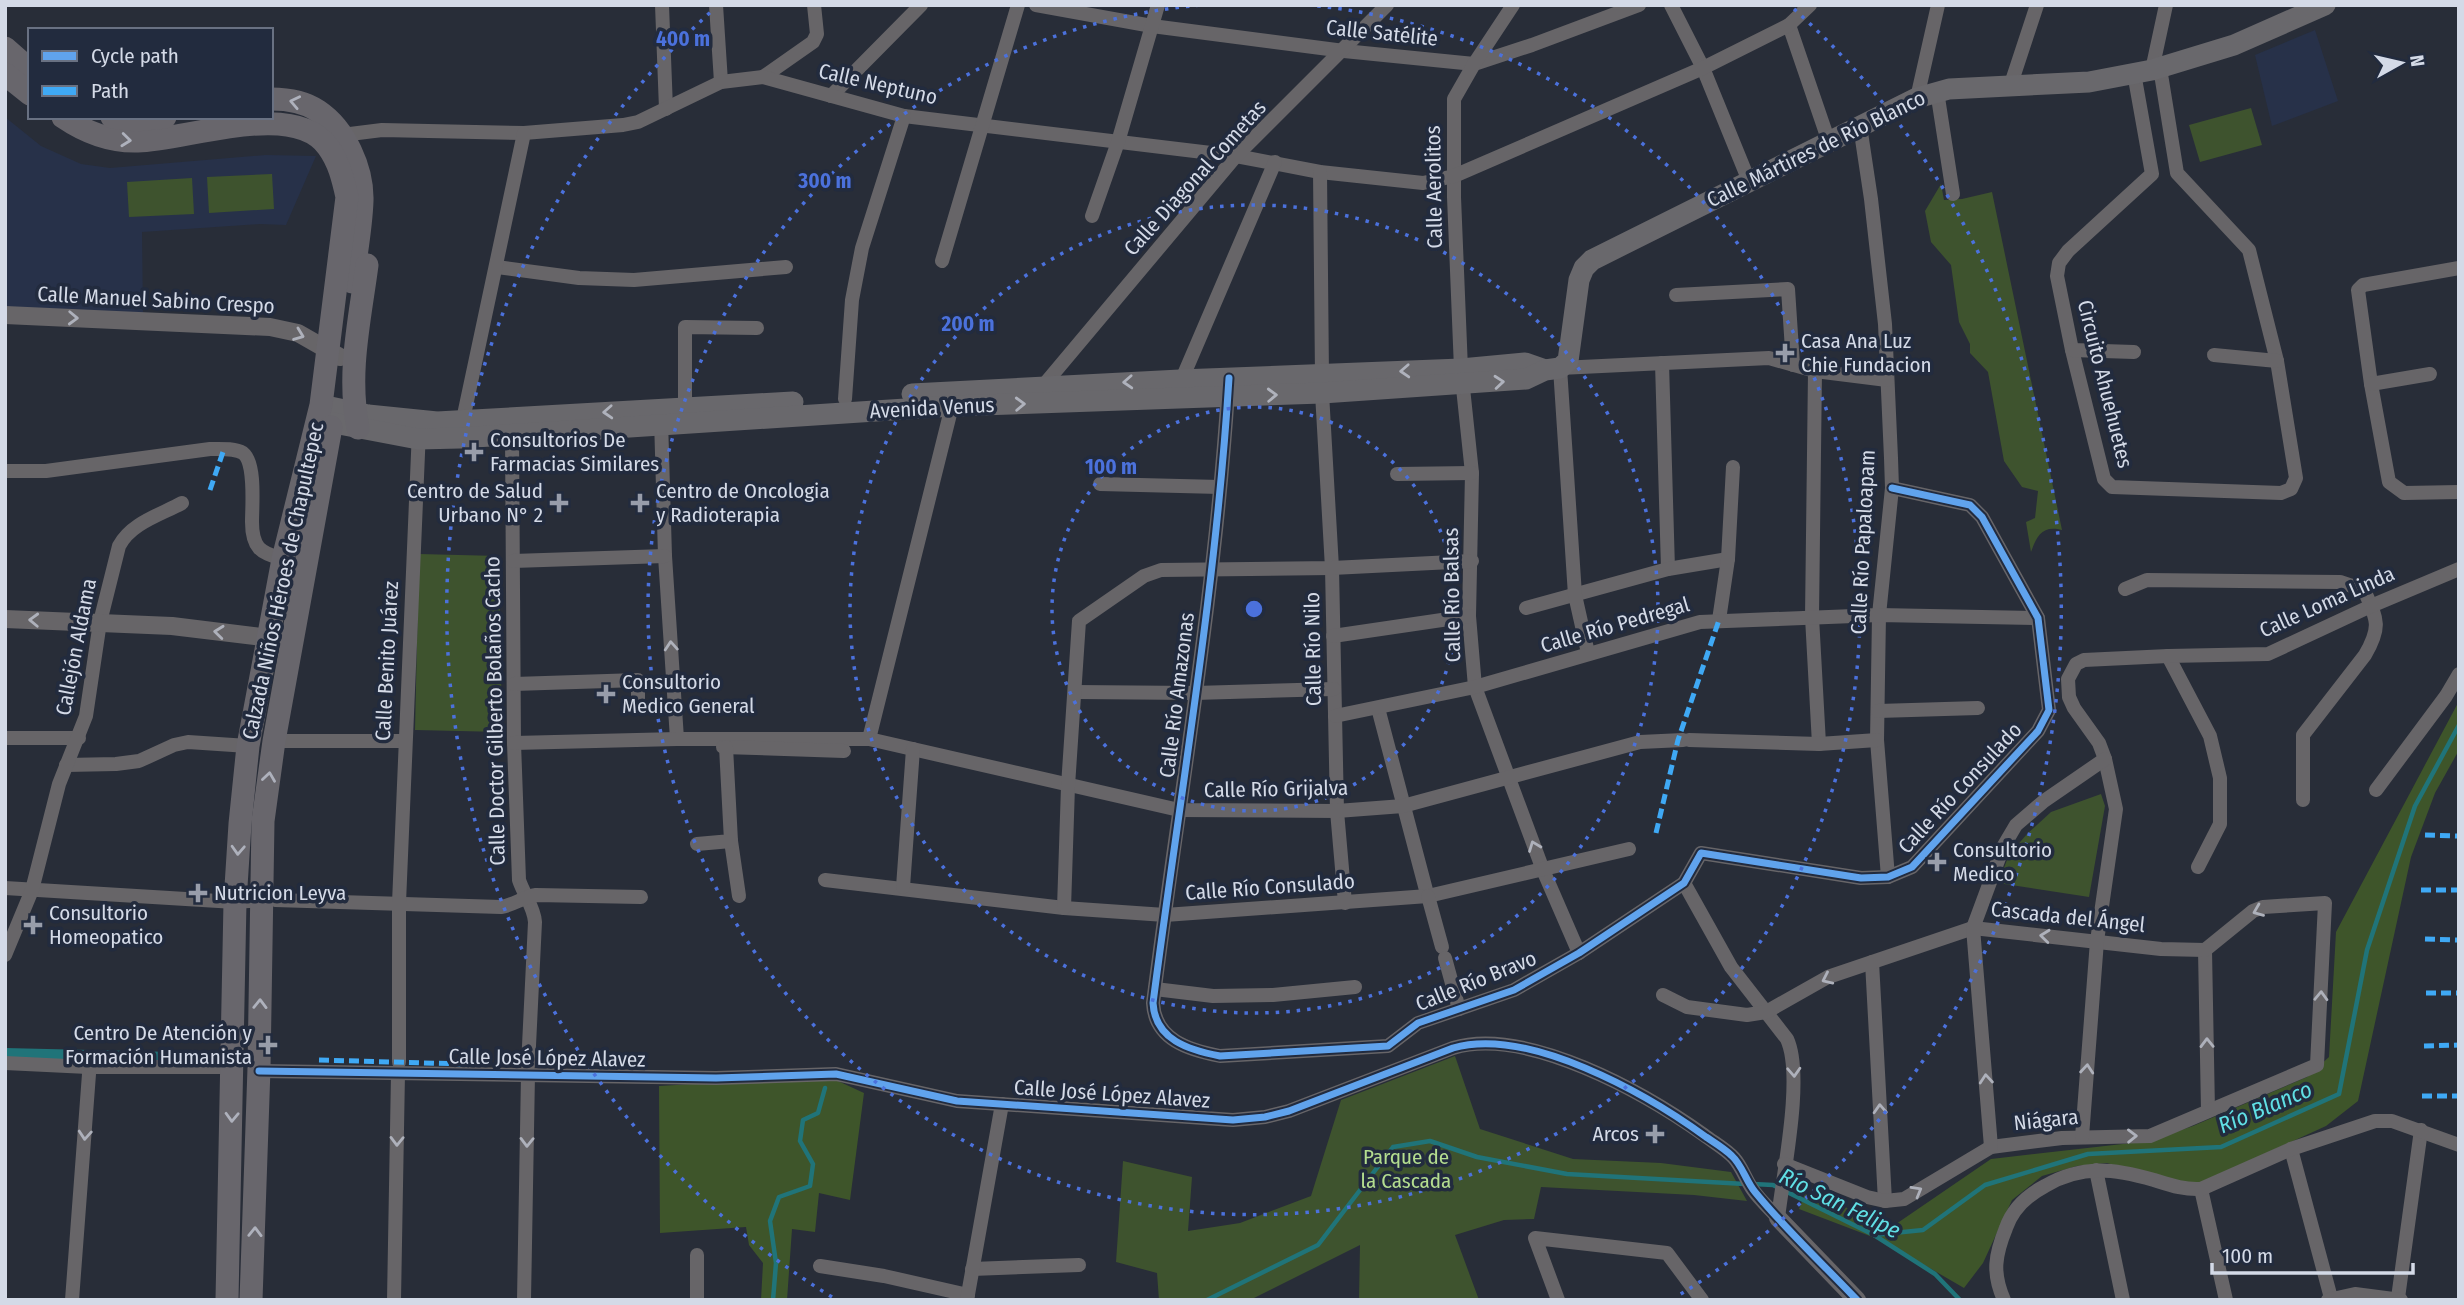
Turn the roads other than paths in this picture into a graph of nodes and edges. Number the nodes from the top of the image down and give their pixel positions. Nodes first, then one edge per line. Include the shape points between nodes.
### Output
1 (662, 5) edge
2 (716, 5) edge
3 (814, 5) edge
4 (920, 5) edge
5 (1018, 5) edge
6 (1036, 5) edge
7 (1158, 5) edge
8 (1387, 5) edge
9 (1513, 5) edge
10 (1639, 5) edge
11 (1671, 5) edge
12 (1810, 5) edge
13 (1938, 5) edge
14 (2037, 5) edge
15 (2166, 5) edge
16 (2325, 5) edge
17 (1789, 25) junction
18 (1152, 26) junction
19 (5, 48) edge
20 (1343, 51) junction
21 (1474, 64) junction
22 (28, 68) edge
23 (1703, 68) junction
24 (2149, 70) junction
25 (5, 74) edge
26 (763, 77) junction
27 (721, 82) junction
28 (2010, 87) junction
29 (28, 92) edge
30 (1927, 95) junction
31 (831, 96) junction
32 (273, 99) edge
33 (666, 109) junction
34 (904, 116) junction
35 (66, 119) edge
36 (128, 119) edge
37 (146, 119) edge
38 (981, 125) junction
39 (1860, 126) junction
40 (298, 127) junction
41 (342, 129) junction
42 (524, 132) junction
43 (1118, 142) junction
44 (1829, 142) junction
45 (1236, 156) junction
46 (1275, 162) junction
47 (1320, 172) junction
48 (1454, 176) junction
49 (1749, 181) junction
50 (1953, 194) dead end
51 (1092, 216) dead end
52 (942, 261) dead end
53 (497, 267) junction
54 (786, 267) dead end
55 (2459, 268) edge
56 (1676, 295) dead end
57 (5, 315) edge
58 (757, 328) dead end
59 (2072, 350) junction
60 (334, 352) junction
61 (2134, 352) dead end
62 (2214, 355) dead end
63 (2277, 361) junction
64 (1662, 363) junction
65 (1793, 365) junction
66 (1553, 369) junction
67 (1815, 371) junction
68 (2430, 374) dead end
69 (1462, 377) junction
70 (1887, 380) junction
71 (1322, 384) junction
72 (2371, 384) junction
73 (1043, 386) junction
74 (1228, 388) junction
75 (1178, 389) junction
76 (845, 399) junction
77 (954, 399) junction
78 (685, 415) junction
79 (336, 416) junction
80 (661, 417) junction
81 (420, 429) junction
82 (461, 429) junction
83 (512, 435) junction
84 (1733, 467) dead end
85 (5, 471) edge
86 (1472, 473) junction
87 (1396, 474) dead end
88 (1100, 484) dead end
89 (1220, 486) junction
90 (1892, 488) junction
91 (2459, 492) edge
92 (182, 503) dead end
93 (664, 556) junction
94 (284, 559) junction
95 (1728, 559) junction
96 (513, 561) junction
97 (1472, 561) junction
98 (1332, 568) junction
99 (1668, 569) junction
100 (2459, 569) edge
101 (1210, 570) junction
102 (2126, 589) dead end
103 (1575, 595) junction
104 (2371, 606) junction
105 (1526, 608) dead end
106 (1879, 615) junction
107 (1469, 616) junction
108 (1812, 617) junction
109 (2038, 618) junction
110 (5, 619) edge
111 (1719, 621) junction
112 (106, 622) junction
113 (1333, 636) junction
114 (267, 637) junction
115 (292, 642) junction
116 (1588, 653) junction
117 (2168, 656) junction
118 (2459, 674) edge
119 (514, 684) junction
120 (1475, 687) junction
121 (1334, 689) junction
122 (1075, 692) junction
123 (1195, 693) junction
124 (638, 698) dead end
125 (1378, 708) junction
126 (1978, 708) dead end
127 (1878, 711) junction
128 (1335, 716) junction
129 (5, 738) edge
130 (79, 738) junction
131 (677, 739) junction
132 (869, 739) junction
133 (642, 740) junction
134 (1877, 740) junction
135 (274, 741) junction
136 (405, 741) junction
137 (514, 743) junction
138 (1819, 744) junction
139 (248, 746) junction
140 (726, 747) junction
141 (913, 749) junction
142 (844, 751) dead end
143 (2105, 759) junction
144 (66, 765) junction
145 (1507, 779) junction
146 (1068, 786) junction
147 (2376, 790) dead end
148 (2303, 800) dead end
149 (1403, 806) junction
150 (1179, 810) junction
151 (1337, 811) junction
152 (731, 841) junction
153 (696, 844) dead end
154 (1629, 849) dead end
155 (2198, 867) dead end
156 (1543, 870) junction
157 (1888, 877) junction
158 (825, 880) dead end
159 (1684, 883) junction
160 (904, 887) junction
161 (5, 888) edge
162 (32, 890) junction
163 (1427, 893) junction
164 (739, 896) dead end
165 (525, 897) junction
166 (641, 897) dead end
167 (268, 900) junction
168 (235, 902) junction
169 (399, 903) junction
170 (1345, 904) junction
171 (1064, 908) junction
172 (1165, 915) junction
173 (1973, 928) junction
174 (2097, 941) junction
175 (2205, 950) junction
176 (1579, 953) junction
177 (5, 955) edge
178 (1872, 962) junction
179 (1355, 987) dead end
180 (1155, 989) junction
181 (1663, 995) dead end
182 (1459, 1009) junction
183 (1766, 1012) junction
184 (1388, 1046) junction
185 (5, 1063) edge
186 (88, 1067) junction
187 (234, 1067) junction
188 (398, 1068) junction
189 (1400, 1068) junction
190 (528, 1070) junction
191 (259, 1072) junction
192 (1002, 1104) junction
193 (2208, 1111) junction
194 (2421, 1130) junction
195 (2082, 1137) junction
196 (2459, 1145) edge
197 (1992, 1147) junction
198 (2291, 1149) junction
199 (1784, 1164) junction
200 (2096, 1170) junction
201 (2201, 1189) junction
202 (1885, 1201) junction
203 (1778, 1218) junction
204 (697, 1255) dead end
205 (1079, 1265) dead end
206 (820, 1266) dead end
207 (972, 1269) junction
208 (967, 1297) edge
209 (2330, 1299) edge
210 (2399, 1299) edge
211 (72, 1300) edge
212 (227, 1300) edge
213 (251, 1300) edge
214 (394, 1300) edge
215 (524, 1300) edge
216 (697, 1300) edge
217 (1558, 1300) edge
218 (1703, 1300) edge
219 (1857, 1300) edge
220 (2004, 1300) edge
221 (2123, 1300) edge
222 (2225, 1300) edge

1 - 33 street
2 - 27 street
3 - 26 street via 817,34 813,43
4 - 31 street
5 - 38 street
6 - 18 street, Calle Satélite
7 - 18 street
8 - 20 street, Calle Diagonal Cometas
9 - 21 street, Calle Aerolitos
10 - 21 street
11 - 23 street
12 - 17 street, Calle Neptuno
13 - 30 street
14 - 28 street
15 - 24 street
16 - 24 main road, Calle Mártires de Río Blanco via 2234,45
17 - 23 street, Calle Neptuno
17 - 44 street
18 - 20 street, Calle Satélite
18 - 43 street
19 - 22 main road
20 - 21 street, Calle Satélite
20 - 45 street, Calle Diagonal Cometas
21 - 48 street, Calle Aerolitos via 1454,99
23 - 48 street, Calle Neptuno
23 - 49 street
24 - 28 main road, Calle Mártires de Río Blanco via 2073,84
24 - 59 street, Circuito Ahuehuetes via 2152,174 2059,263 2057,276
24 - 63 street, Circuito Ahuehuetes via 2177,173 2249,250
25 - 29 main road
26 - 27 street, Calle Neptuno
26 - 31 street, Calle Neptuno
27 - 33 street, Calle Neptuno
28 - 30 main road, Calle Mártires de Río Blanco
30 - 39 main road, Calle Mártires de Río Blanco
30 - 50 street
31 - 34 street, Calle Neptuno
41 -> 32 main road via 306,105
33 - 42 street, Calle Neptuno via 623,125
34 - 38 street, Calle Neptuno
34 - 76 street via 862,247 852,299
35 -> 40 main road, Calzada Niños Héroes de Chapultepec via 82,130 137,141 269,124
36 - 37 main road
38 - 43 street, Calle Neptuno
38 - 52 street
39 - 44 main road, Calle Mártires de Río Blanco
39 - 70 street, Calle Río Papaloapam via 1882,297
40 - 41 main road
40 - 60 main road, Calzada Niños Héroes de Chapultepec via 327,145 341,169 347,197
41 - 42 street, Calle Neptuno
41 - 60 main road, Calzada Niños Héroes de Chapultepec via 358,170 362,200
41 - 79 main road via 365,149 374,210 354,352
42 - 53 street
43 - 45 street, Calle Neptuno
43 - 51 street
44 - 49 main road, Calle Mártires de Río Blanco
45 - 46 street, Calle Neptuno
45 - 73 street, Calle Diagonal Cometas
46 - 47 street, Calle Neptuno
46 - 75 street
47 - 48 street, Calle Neptuno via 1423,183
47 - 71 street, Calle Río Nilo
48 - 69 street, Calle Aerolitos
49 - 66 main road, Calle Mártires de Río Blanco via 1588,263 1578,280 1569,358
53 - 54 street via 634,280
53 - 82 street
55 - 72 street via 2362,285 2358,290
56 - 65 street via 1788,289
57 -> 60 street, Calle Manuel Sabino Crespo via 270,327 298,333
58 - 78 street via 685,327
59 - 61 street
59 - 63 street, Circuito Ahuehuetes via 2104,479 2112,487 2281,493 2291,489 2296,478
60 - 79 main road, Calzada Niños Héroes de Chapultepec
62 - 63 street
64 - 65 street via 1769,358
64 - 66 street
64 - 99 street
65 - 67 street
66 - 69 main road, Avenida Venus via 1525,363
66 - 103 street
67 - 70 street
67 - 108 street
68 - 72 street
69 - 71 main road, Avenida Venus
69 - 86 street, Calle Río Balsas
70 - 90 street, Calle Río Papaloapam
71 - 74 main road, Avenida Venus
71 - 98 street, Calle Río Nilo
72 - 91 street via 2389,482 2404,493
75 -> 73 main road, Avenida Venus
73 - 77 main road, Avenida Venus
74 - 75 main road, Avenida Venus
74 - 89 street, Calle Río Amazonas
77 -> 75 main road, Avenida Venus
76 - 77 main road, Avenida Venus
76 - 78 main road, Avenida Venus
77 - 78 main road, Avenida Venus
77 - 132 street
78 - 80 main road, Avenida Venus
79 - 81 main road, Avenida Venus
79 - 94 main road, Calzada Niños Héroes de Chapultepec
79 - 115 main road, Calzada Niños Héroes de Chapultepec
80 -> 82 main road, Avenida Venus
80 - 83 main road, Avenida Venus
80 - 93 street
81 - 82 main road, Avenida Venus
81 - 136 street, Calle Benito Juárez
82 - 83 main road, Avenida Venus
83 - 96 street, Calle Doctor Gilberto Bolaños Cacho
84 - 95 street
85 - 94 street via 46,471 211,449 242,452 251,473 252,532 257,545
86 - 87 street
86 - 97 street, Calle Río Balsas
88 - 89 street
89 - 101 street, Calle Río Amazonas
90 - 106 street, Calle Río Papaloapam
90 - 109 street, Calle Río Consulado via 1970,505 1982,517
92 - 112 street, Callejón Aldama via 125,534
93 - 96 street
131 -> 93 street
94 - 114 main road, Calzada Niños Héroes de Chapultepec
95 - 99 street
95 - 111 street
96 - 119 street, Calle Doctor Gilberto Bolaños Cacho
97 - 98 street
97 - 107 street, Calle Río Balsas
98 - 101 street
98 - 113 street, Calle Río Nilo
99 - 103 street
100 - 104 street, Calle Loma Linda
101 - 122 street via 1161,570 1144,576 1079,621
101 - 123 street, Calle Río Amazonas
102 - 104 street via 2147,580 2340,582 2364,590
103 - 105 street
103 - 116 street
104 - 117 street, Calle Loma Linda via 2268,654
104 - 148 street via 2377,622 2373,642 2303,735
106 - 108 street, Calle Río Pedregal
106 - 109 street, Calle Río Pedregal
106 - 127 street, Calle Río Papaloapam
107 - 113 street
107 - 120 street, Calle Río Balsas
108 - 111 street, Calle Río Pedregal
108 - 138 street
109 - 157 street, Calle Río Consulado via 2049,710 2038,731 1912,867
112 -> 110 street
111 - 116 street, Calle Río Pedregal via 1689,623
114 -> 112 street
112 - 130 street, Callejón Aldama
113 - 121 street, Calle Río Nilo
114 - 115 street
114 - 139 main road, Calzada Niños Héroes de Chapultepec
115 - 135 main road, Calzada Niños Héroes de Chapultepec
116 - 120 street, Calle Río Pedregal
117 - 143 street, Calle Loma Linda via 2076,664 2068,679 2069,697
117 - 155 street via 2210,736 2220,778 2220,824
118 - 147 street
119 - 124 street via 638,680
119 - 137 street, Calle Doctor Gilberto Bolaños Cacho
120 - 125 street, Calle Río Pedregal
120 - 145 street, Calle Río Balsas
121 - 123 street
121 - 128 street, Calle Río Nilo
122 - 123 street
122 - 146 street
123 - 150 street, Calle Río Amazonas
125 - 128 street, Calle Río Pedregal
125 - 149 street
126 - 127 street
127 - 134 street, Calle Río Papaloapam
128 - 151 street, Calle Río Nilo
129 - 130 street
130 - 144 street, Callejón Aldama
131 - 132 street, Calle Río Grijalva
131 - 133 street, Calle Río Grijalva
132 - 141 street, Calle Río Grijalva
133 - 137 street
133 - 140 street via 653,746
134 - 138 street, Calle Río Grijalva
134 - 157 street, Calle Río Papaloapam
135 - 136 street
167 -> 135 main road, Calzada Niños Héroes de Chapultepec via 263,821
136 - 169 street, Calle Benito Juárez
137 - 165 street, Calle Doctor Gilberto Bolaños Cacho via 519,880
138 - 145 street, Calle Río Grijalva via 1640,742
139 - 144 street via 188,742 139,761
139 -> 168 main road, Calzada Niños Héroes de Chapultepec
140 - 142 street
140 - 152 street
141 - 146 street, Calle Río Grijalva
141 - 160 street
143 - 173 street via 2016,825 2003,847
143 - 174 street via 2116,809
144 - 162 street, Callejón Aldama
145 - 149 street, Calle Río Grijalva
156 -> 145 street, Calle Río Balsas
146 - 150 street, Calle Río Grijalva
146 - 171 street
149 - 151 street, Calle Río Grijalva
149 - 163 street
150 - 151 street, Calle Río Grijalva
150 - 172 street, Calle Río Amazonas
151 - 170 street, Calle Río Nilo
152 - 153 street
152 - 164 street
154 - 156 street, Calle Río Consulado
156 - 163 street, Calle Río Consulado
156 - 176 street, Calle Río Balsas
157 - 159 street, Calle Río Consulado via 1861,878 1701,853
158 - 160 street, Calle Río Consulado
159 - 176 street, Calle Río Bravo
159 - 183 street via 1731,967
160 - 171 street, Calle Río Consulado
161 - 162 street
162 - 168 street
162 - 177 street, Callejón Aldama
163 - 170 street, Calle Río Consulado
163 - 182 street
165 - 166 street
165 - 169 street via 501,908
165 - 190 street, Calle Doctor Gilberto Bolaños Cacho via 533,907 535,922
167 - 168 street
167 - 169 street
191 -> 167 main road, Calzada Niños Héroes de Chapultepec
168 - 187 main road, Calzada Niños Héroes de Chapultepec
169 - 188 street, Calle Benito Juárez
170 - 172 street, Calle Río Consulado
171 - 172 street, Calle Río Consulado
172 - 180 street, Calle Río Amazonas
174 -> 173 street, Cascada del Ángel
173 - 178 street, Cascada del Ángel
197 -> 173 street
174 - 175 street, Cascada del Ángel
195 -> 174 street
193 -> 175 street
193 -> 175 street, Niágara via 2317,1065 2325,903 2263,907
176 - 182 street, Calle Río Bravo via 1525,984
178 -> 183 street, Cascada del Ángel via 1828,978
202 -> 178 street
179 - 180 street via 1213,996
180 - 184 street, Calle Río Amazonas via 1157,1024 1171,1039 1197,1051 1220,1056
181 - 183 street via 1687,1007
182 - 184 street, Calle Río Bravo via 1418,1023
183 -> 199 street via 1792,1050 1795,1081
184 - 189 street
185 - 186 street
186 - 187 street
186 -> 211 street
187 -> 212 main road, Calzada Niños Héroes de Chapultepec
188 - 190 street, Calle José López Alavez
188 - 191 street, Calle José López Alavez
188 -> 214 street, Calle Benito Juárez
189 - 192 street, Calle José López Alavez via 1289,1111 1252,1119
189 - 203 street, Calle José López Alavez via 1465,1044 1499,1044 1555,1057 1633,1090 1734,1157 1753,1190
190 - 192 street, Calle José López Alavez via 716,1078 836,1074 957,1101
190 -> 215 street, Calle Doctor Gilberto Bolaños Cacho
213 -> 191 main road, Calzada Niños Héroes de Chapultepec
192 - 207 street
195 -> 193 street, Niágara via 2150,1136
194 - 196 street
194 - 198 street via 2375,1121
194 - 210 street
195 - 197 street, Niágara
202 -> 197 street, Niágara via 1904,1199
198 - 201 street
198 - 209 street
199 - 202 street
199 - 203 street
200 - 201 street
200 - 220 street via 2057,1179 2027,1196 2008,1221 1997,1250 1996,1281
200 - 221 street
201 - 222 street
203 - 219 street, Calle José López Alavez
204 - 216 street
205 - 207 street
206 - 208 street
207 - 208 street
209 - 210 street via 2355,1294
217 - 218 street via 1535,1238 1667,1253

